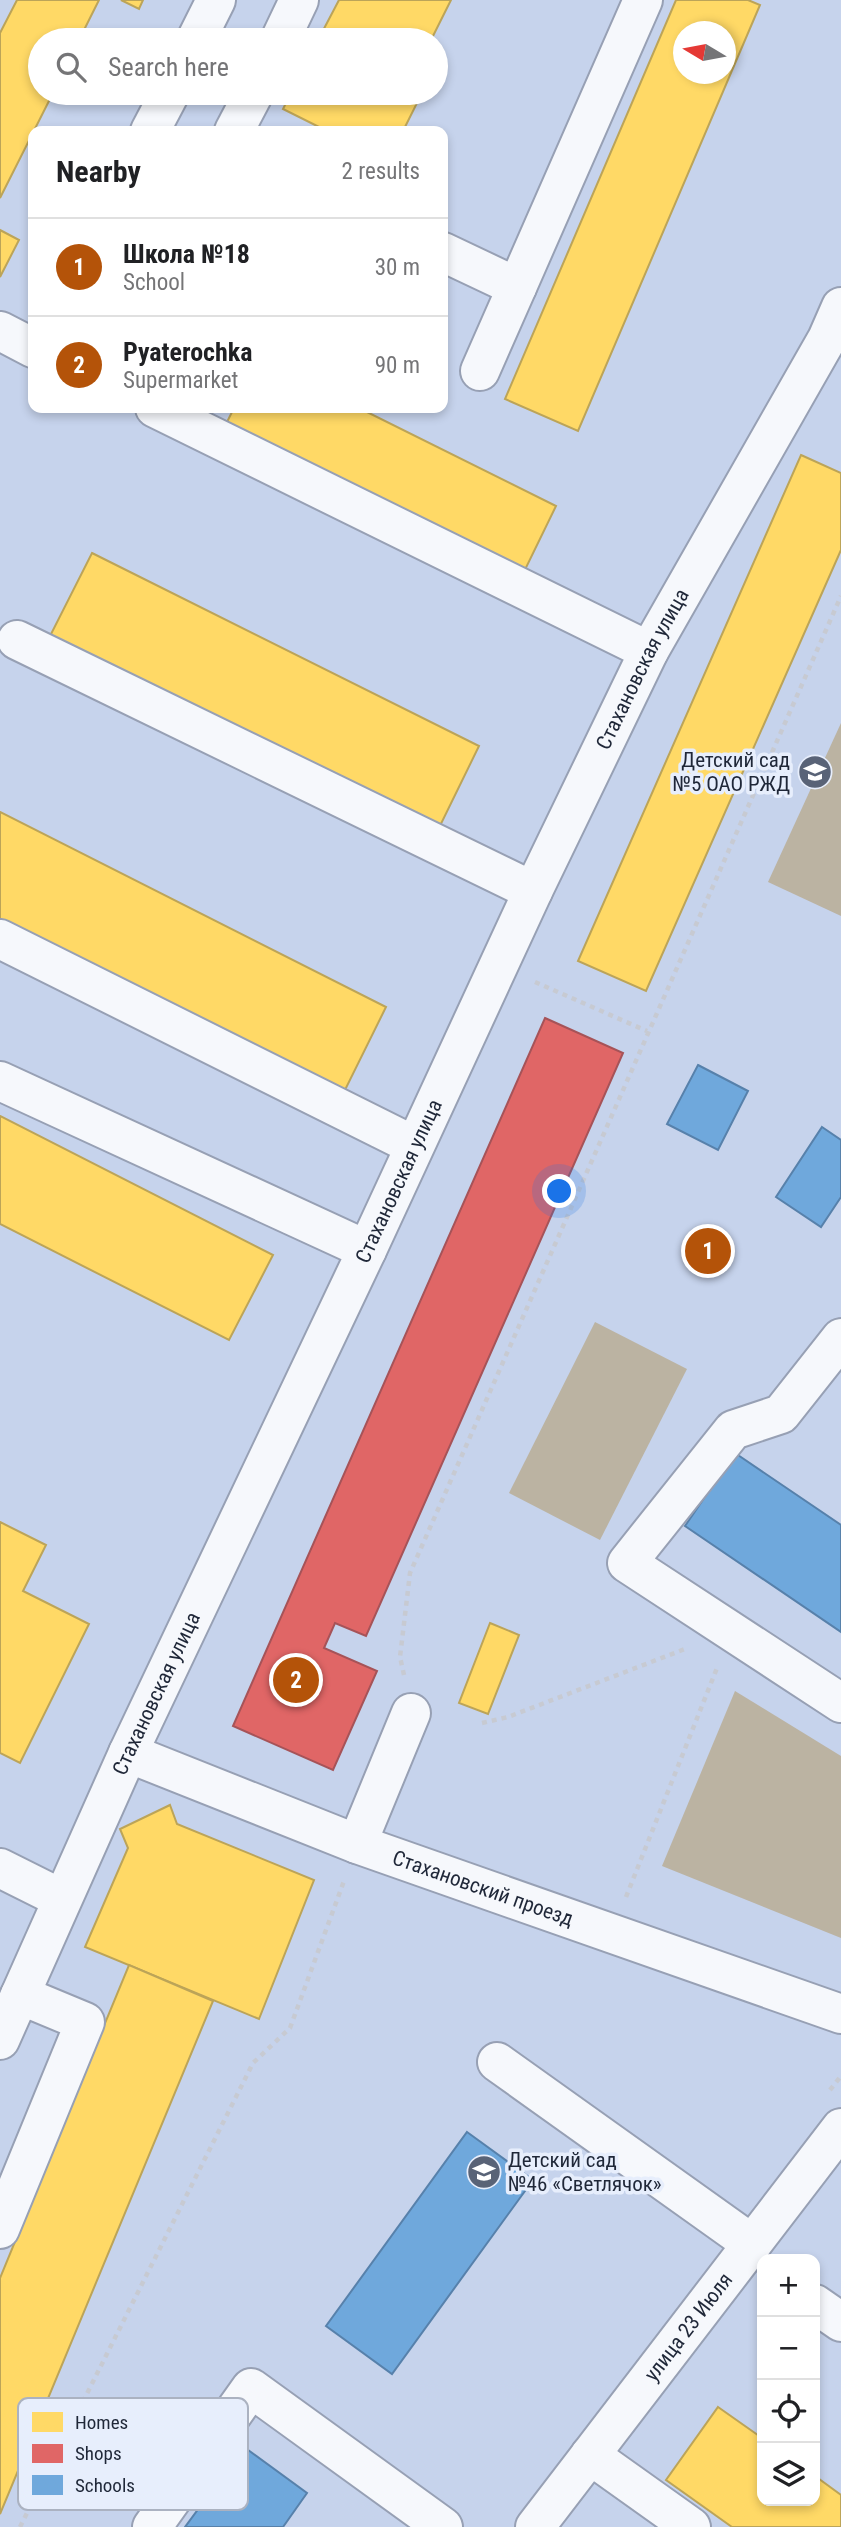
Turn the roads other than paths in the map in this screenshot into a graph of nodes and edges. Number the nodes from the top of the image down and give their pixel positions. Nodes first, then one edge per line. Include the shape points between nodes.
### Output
1 (216, 0) edge
2 (299, 0) edge
3 (643, 0) edge
4 (202, 28) edge
5 (285, 28) edge
6 (164, 105) edge
7 (248, 105) edge
8 (153, 126) edge
9 (237, 126) edge
10 (448, 254) edge
11 (517, 287) junction
12 (836, 330) edge
13 (0, 331) edge
14 (28, 345) edge
15 (480, 371) dead end
16 (165, 413) edge
17 (17, 640) dead end
18 (649, 651) junction
19 (533, 891) junction
20 (0, 939) edge
21 (0, 1081) edge
22 (413, 1145) junction
23 (367, 1250) junction
24 (841, 1338) edge
25 (841, 1703) edge
26 (411, 1713) road end
27 (128, 1753) junction
28 (357, 1844) junction
29 (0, 1868) edge
30 (61, 1899) junction
31 (20, 1995) junction
32 (841, 2014) edge
33 (0, 2040) edge
34 (496, 2062) dead end
35 (841, 2128) edge
36 (0, 2229) edge
37 (753, 2255) edge
38 (820, 2307) edge
39 (841, 2322) edge
40 (243, 2398) edge
41 (590, 2455) junction
42 (164, 2510) edge
43 (152, 2527) edge
44 (443, 2527) edge
45 (535, 2527) edge
46 (691, 2527) edge

1 - 4 street
2 - 5 street
3 - 11 street
6 - 8 street
7 - 9 street
10 - 11 street
11 - 15 street
12 - 18 street, Стахановская улица
13 - 14 street
16 - 18 street
17 - 19 street
18 - 19 street, Стахановская улица
19 - 22 street, Стахановская улица
20 - 22 street
21 - 23 street
22 - 23 street, Стахановская улица
23 - 27 street, Стахановская улица
24 - 25 street via 781,1413 733,1430 627,1563
26 - 28 street
27 - 28 street, Стахановский проезд
27 - 30 street, Стахановская улица
28 - 32 street, Стахановский проезд
29 - 30 street
30 - 31 street, Стахановская улица
31 - 33 street, Стахановская улица
31 - 36 street via 86,2022
34 - 37 street
35 - 37 street, улица 23 Июля
37 - 41 street, улица 23 Июля
38 - 39 street
40 - 44 street via 250,2388
41 - 45 street, улица 23 Июля
41 - 46 street
42 - 43 street

